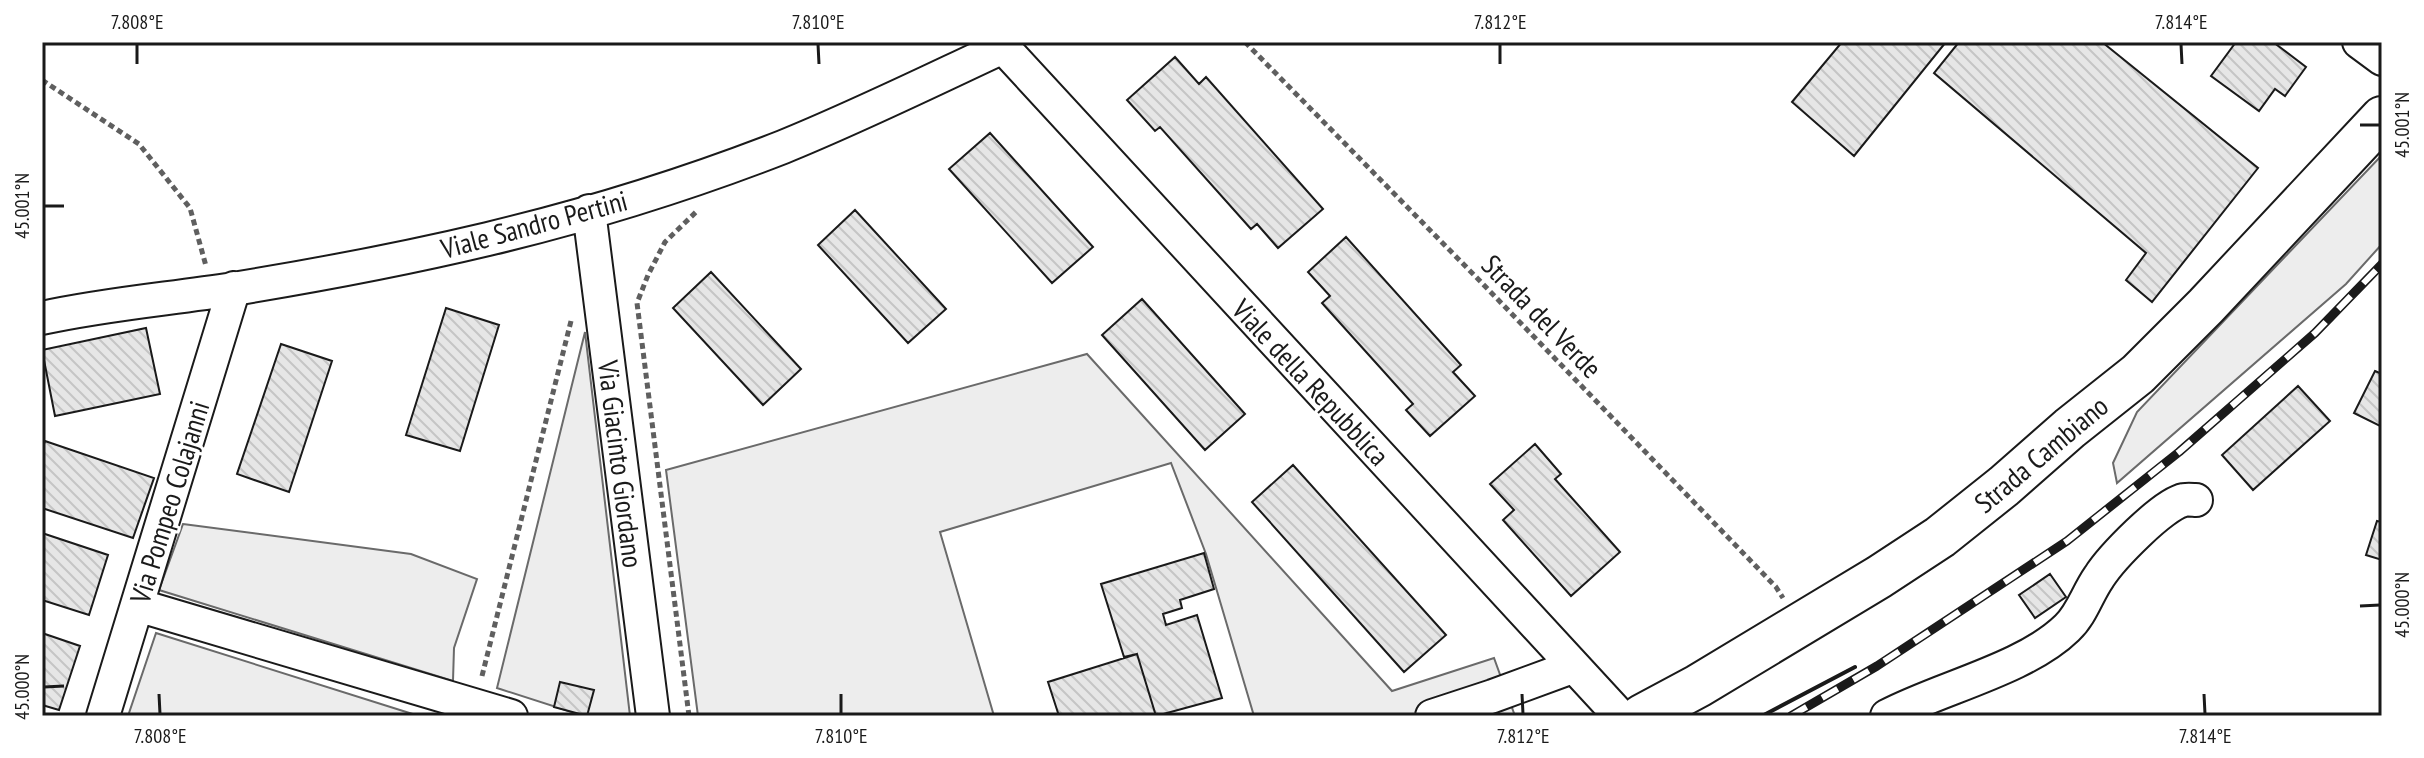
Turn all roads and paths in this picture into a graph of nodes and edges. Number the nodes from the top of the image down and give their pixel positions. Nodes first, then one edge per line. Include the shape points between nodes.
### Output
1 (1245, 42) edge
2 (2359, 42) edge
3 (1003, 47) joint
4 (2382, 59) edge
5 (42, 80) edge
6 (2382, 118) edge
7 (589, 211) junction
8 (697, 211) dead end
9 (224, 290) junction
10 (637, 303) junction
11 (602, 309) junction
12 (42, 318) edge
13 (2196, 500) dead end
14 (137, 605) junction
15 (1802, 625) junction
16 (1572, 667) junction
17 (475, 705) junction
18 (103, 716) edge
19 (511, 716) edge
20 (653, 716) edge
21 (689, 716) edge
22 (1432, 716) edge
23 (1620, 716) edge
24 (1642, 716) edge
25 (1887, 716) edge

1 - 15 path, Strada del Verde via 1755,565
2 - 4 street
3 - 7 street, Viale Sandro Pertini via 782,147
3 - 16 street, Viale della Repubblica
5 - 9 path via 139,144 190,208
6 - 15 main road, Strada Cambiano via 2138,374 1940,537
7 - 9 street, Viale Sandro Pertini via 406,257
7 - 11 street, Via Giacinto Giordano
8 - 10 path via 665,242
9 - 12 street, Viale Sandro Pertini
9 - 14 street, Via Pompeo Colajanni
10 - 11 path
10 - 21 path
11 - 17 path via 573,314
11 - 20 street, Via Giacinto Giordano
13 - 25 street via 2174,504 2110,560 2080,612 2048,643
14 - 17 street
14 - 18 street, Via Pompeo Colajanni
15 - 24 main road, Strada Cambiano
16 - 22 street
16 - 23 street, Viale della Repubblica
17 - 19 street

